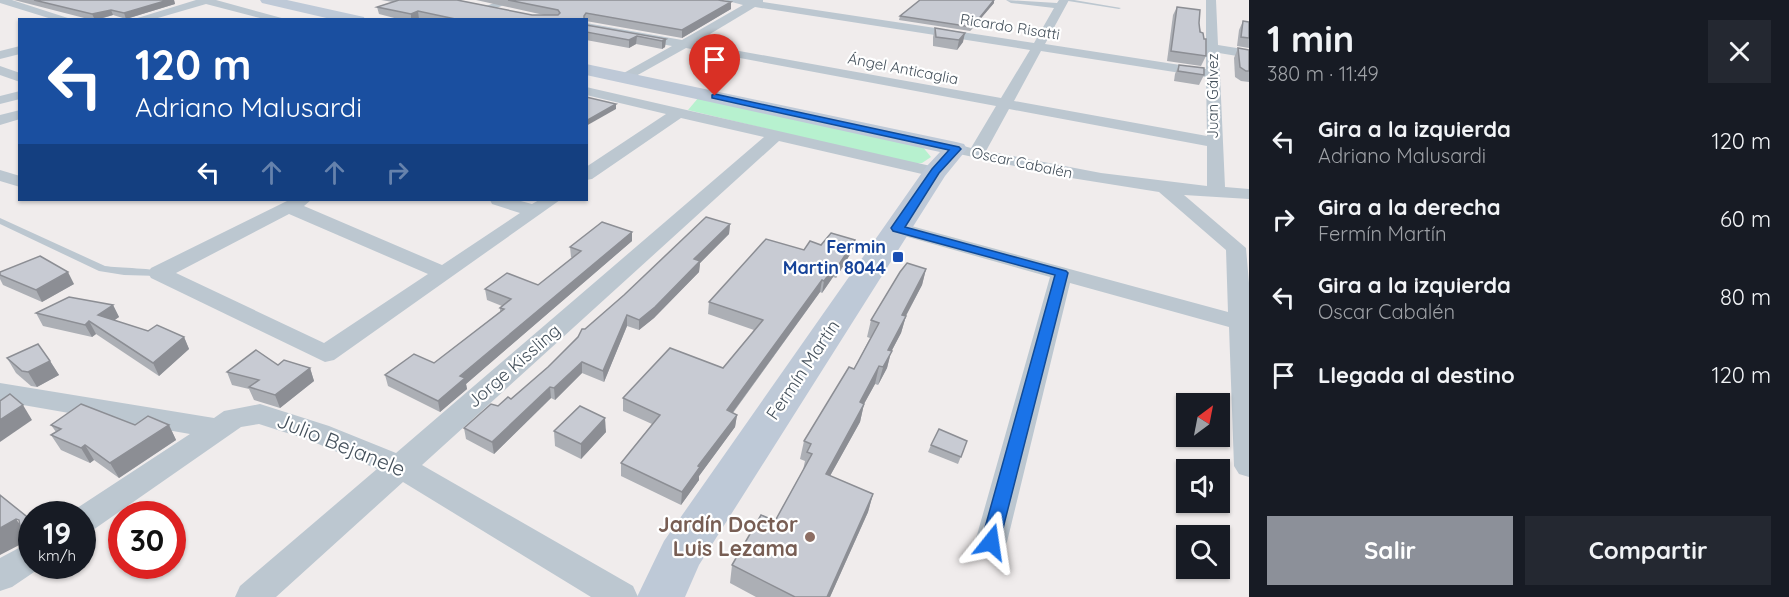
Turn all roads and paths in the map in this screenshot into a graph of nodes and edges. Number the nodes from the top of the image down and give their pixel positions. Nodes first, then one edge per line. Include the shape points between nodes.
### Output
1 (1, 0) edge
2 (206, 0) edge
3 (267, 0) edge
4 (729, 0) edge
5 (1011, 0) edge
6 (1211, 0) edge
7 (757, 2) edge
8 (1063, 2) edge
9 (470, 4) edge
10 (510, 6) edge
11 (489, 8) junction
12 (1119, 8) dead end
13 (62, 18) edge
14 (143, 18) edge
15 (276, 18) edge
16 (349, 18) edge
17 (463, 18) edge
18 (588, 26) edge
19 (685, 44) junction
20 (1036, 48) junction
21 (1213, 48) junction
22 (18, 50) edge
23 (1249, 54) edge
24 (0, 55) edge
25 (588, 69) edge
26 (0, 70) edge
27 (1214, 74) junction
28 (18, 77) edge
29 (627, 77) junction
30 (588, 91) edge
31 (18, 96) edge
32 (0, 100) edge
33 (1005, 104) junction
34 (679, 112) junction
35 (18, 115) edge
36 (0, 120) edge
37 (776, 135) junction
38 (1213, 142) junction
39 (966, 151) junction
40 (588, 152) edge
41 (612, 158) junction
42 (935, 172) junction
43 (588, 174) edge
44 (0, 175) edge
45 (18, 181) edge
46 (1165, 189) junction
47 (1216, 192) junction
48 (1249, 194) edge
49 (508, 201) edge
50 (296, 203) edge
51 (543, 205) edge
52 (0, 221) edge
53 (897, 228) junction
54 (1243, 250) edge
55 (159, 273) junction
56 (442, 273) junction
57 (1062, 273) junction
58 (1245, 324) edge
59 (0, 392) edge
60 (219, 429) junction
61 (399, 466) junction
62 (1249, 466) edge
63 (96, 512) edge
64 (991, 542) dead end
65 (18, 564) edge
66 (0, 576) edge
67 (252, 597) edge
68 (621, 597) edge
69 (661, 597) edge

1 - 13 street
2 - 14 street
2 - 15 street
3 - 16 main road
4 - 7 street, Ricardo Risatti
5 - 8 street
6 - 21 street, Juan Gálvez
7 - 19 street
7 - 20 street, Ricardo Risatti
8 - 12 lane
8 - 20 street, Fermín Martín
9 - 11 street
10 - 11 street
11 - 17 street
18 - 19 street, Ángel Anticaglia
19 - 29 street
19 - 33 street, Ángel Anticaglia
20 - 27 street, Ricardo Risatti
20 - 33 street, Fermín Martín
21 - 23 street
21 - 27 street, Juan Gálvez
22 - 24 street
25 - 29 main road, Oscar Cabalén
26 - 28 street
27 - 38 street, Juan Gálvez
29 - 39 main road, Oscar Cabalén
30 - 34 street
31 - 32 street
33 - 38 street, Ángel Anticaglia
33 - 39 street, Fermín Martín
34 - 37 street
34 - 41 street
35 - 36 street
37 - 42 street
37 - 61 street, Jorge Kissling
38 - 47 street, Juan Gálvez
39 - 42 main road, Fermín Martín
39 - 46 street, Oscar Cabalén
40 - 41 street
41 - 43 street
42 - 53 main road, Fermín Martín
44 - 45 street
46 - 47 street, Oscar Cabalén
46 - 54 street
47 - 48 street, Oscar Cabalén
49 - 51 street
50 - 55 street
50 - 56 street
51 - 56 street
52 - 55 lane via 103,269
53 - 57 street
53 - 69 main road, Fermín Martín via 680,555
54 - 58 street
55 - 56 street via 325,354
57 - 58 street
57 - 64 street
58 - 62 street
59 - 60 street
60 - 61 street, Julio Bejanele via 234,418 260,414
60 - 63 street, Julio Bejanele
61 - 67 street, Jorge Kissling
61 - 68 street, Julio Bejanele
65 - 66 street

